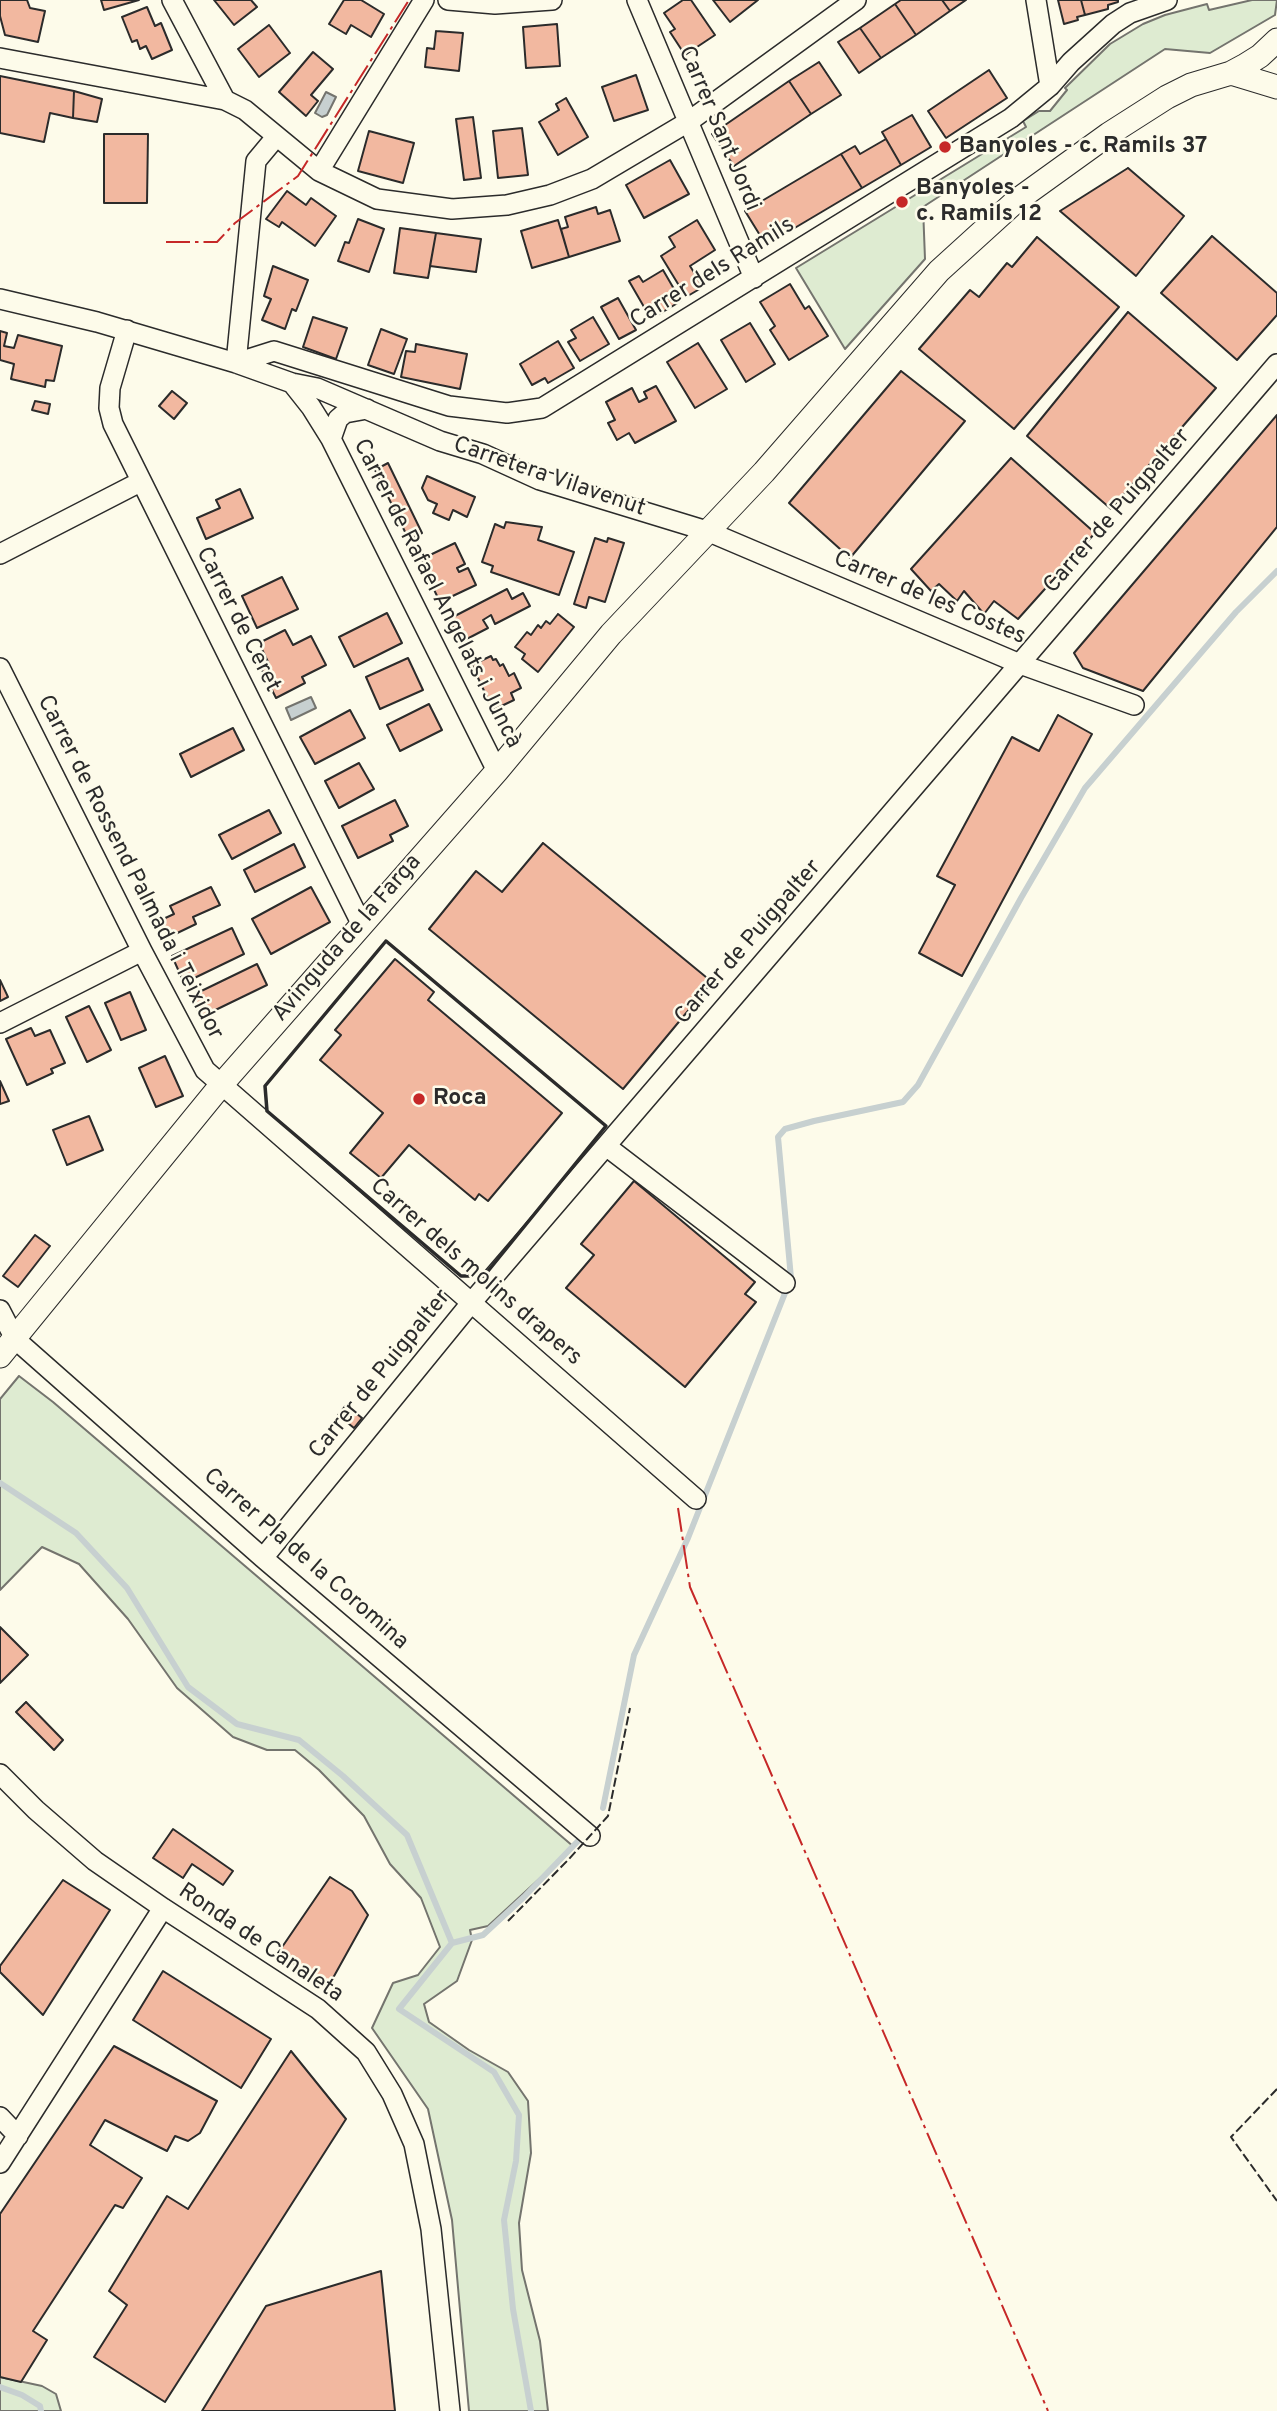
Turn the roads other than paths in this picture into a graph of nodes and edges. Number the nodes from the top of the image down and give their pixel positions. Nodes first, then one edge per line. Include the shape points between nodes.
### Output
1 (172, 0) edge
2 (424, 0) edge
3 (448, 0) edge
4 (552, 0) edge
5 (637, 0) edge
6 (856, 0) edge
7 (1036, 0) edge
8 (1167, 0) edge
9 (1277, 40) edge
10 (0, 58) edge
11 (1231, 73) junction
12 (1050, 86) junction
13 (1277, 87) edge
14 (225, 100) junction
15 (688, 122) junction
16 (276, 137) junction
17 (319, 171) junction
18 (754, 278) junction
19 (0, 299) edge
20 (127, 330) junction
21 (236, 363) junction
22 (1277, 364) edge
23 (292, 383) junction
24 (367, 409) junction
25 (331, 439) junction
26 (140, 482) junction
27 (707, 531) junction
28 (0, 554) edge
29 (1020, 664) junction
30 (0, 668) edge
31 (1134, 705) dead end
32 (497, 771) junction
33 (361, 923) junction
34 (142, 951) junction
35 (0, 1023) edge
36 (222, 1084) junction
37 (606, 1146) junction
38 (785, 1283) dead end
39 (471, 1303) junction
40 (0, 1310) edge
41 (8, 1348) edge
42 (696, 1499) dead end
43 (263, 1558) junction
44 (0, 1774) edge
45 (590, 1836) dead end
46 (163, 1908) junction
47 (0, 2118) edge
48 (18, 2136) junction
49 (0, 2162) edge
50 (450, 2411) edge

1 - 14 street
2 - 17 street
3 - 4 street via 495,4
5 - 15 street, Carrer Sant Jordi
6 - 15 street
7 - 12 street
8 - 12 street, Carrer dels Ramils via 1113,24
9 - 11 street
10 - 14 street
11 - 13 street
11 - 27 street via 1167,97 1016,201 939,271
12 - 18 street, Carrer dels Ramils via 1012,118
14 - 16 street via 246,110
15 - 17 street via 592,179 507,205 452,209 377,199
15 - 18 street, Carrer Sant Jordi
16 - 17 street
16 - 21 street via 256,161
18 - 21 street, Carrer dels Ramils via 542,408 531,410 507,413 449,406 274,351
19 - 20 street, Carretera Vilavenut
20 - 21 street, Carretera Vilavenut
20 - 26 street, Carrer de Ceret via 110,388 109,408
21 - 23 street, Carretera Vilavenut
22 - 29 street, Carrer de Puigpalter
23 - 24 street, Carretera Vilavenut
23 - 25 street, Carrer de Rafael Angelats i Juncà
24 - 25 street, Carrer de Rafael Angelats i Juncà via 345,413
24 - 27 street, Carretera Vilavenut via 540,480
25 - 32 street, Carrer de Rafael Angelats i Juncà
26 - 28 street
26 - 33 street, Carrer de Ceret
27 - 29 street, Carrer de les Costes
27 - 32 street, Avinguda de la Farga via 611,634
29 - 31 street, Carrer de les Costes
29 - 37 street, Carrer de Puigpalter
30 - 34 street, Carrer de Rossend Palmada i Teixidor
32 - 33 street, Avinguda de la Farga
33 - 36 street, Avinguda de la Farga
34 - 35 street
34 - 36 street, Carrer de Rossend Palmada i Teixidor via 205,1070
36 - 39 street, Carrer dels molins drapers
36 - 41 street, Avinguda de la Farga
37 - 38 street
37 - 39 street, Carrer de Puigpalter
39 - 42 street, Carrer dels molins drapers
39 - 43 street, Carrer de Puigpalter
40 - 41 street, Carrer Pla de la Coromina
41 - 43 street, Carrer Pla de la Coromina
43 - 45 street, Carrer Pla de la Coromina
44 - 46 street, Ronda de Canaleta via 95,1861
46 - 48 street
46 - 50 street, Ronda de Canaleta via 318,2009 366,2053 392,2094 414,2144 431,2229
47 - 48 street
48 - 49 street

